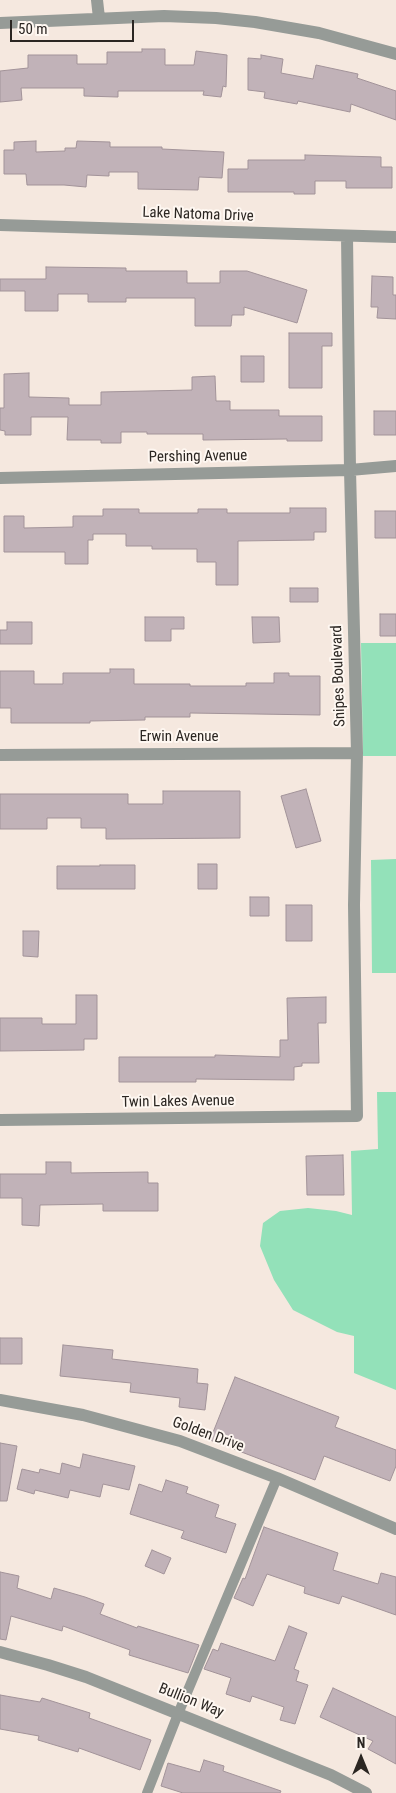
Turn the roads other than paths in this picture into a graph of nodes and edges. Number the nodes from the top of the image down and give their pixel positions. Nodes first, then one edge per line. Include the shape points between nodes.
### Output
1 (96, 0) edge
2 (99, 18) junction
3 (0, 23) edge
4 (396, 54) edge
5 (0, 225) edge
6 (347, 236) junction
7 (396, 237) edge
8 (396, 466) edge
9 (350, 470) junction
10 (0, 478) edge
11 (357, 753) junction
12 (0, 755) edge
13 (356, 1116) joint
14 (0, 1120) edge
15 (0, 1400) edge
16 (276, 1478) junction
17 (396, 1529) edge
18 (0, 1652) edge
19 (178, 1714) junction
20 (148, 1793) edge
21 (366, 1793) edge

1 - 2 street
2 - 3 street
2 - 4 street via 164,16 255,22 319,33
5 - 6 street, Lake Natoma Drive
6 - 7 street, Lake Natoma Drive
6 - 9 street, Snipes Boulevard
8 - 9 street, Pershing Avenue
9 - 10 street, Pershing Avenue
9 - 11 street, Snipes Boulevard
11 - 12 street, Erwin Avenue
11 - 13 street, Snipes Boulevard via 354,905
13 - 14 street, Twin Lakes Avenue
15 - 16 street, Golden Drive via 132,1427 180,1441
16 - 17 street, Golden Drive
16 - 19 lane
18 - 19 street, Bullion Way via 86,1677
19 - 20 lane
19 - 21 street, Bullion Way via 331,1775

